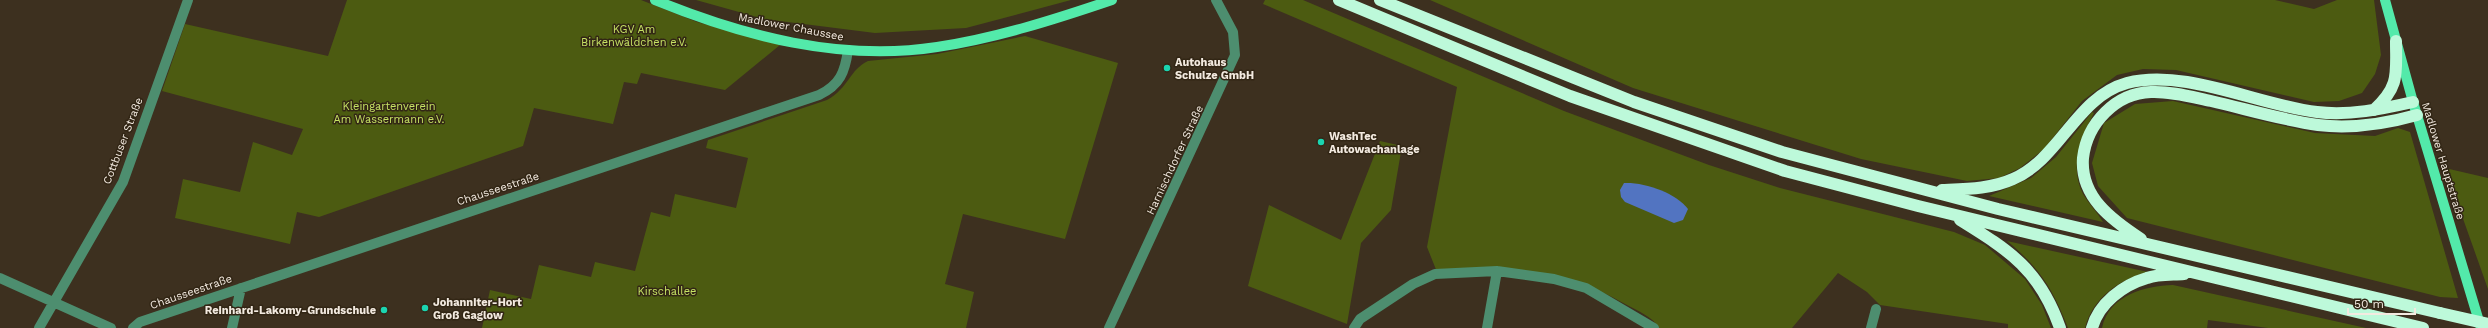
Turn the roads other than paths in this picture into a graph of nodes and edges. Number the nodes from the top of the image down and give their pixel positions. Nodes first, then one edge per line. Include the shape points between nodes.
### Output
1 (188, 0) edge
2 (655, 0) edge
3 (1112, 0) edge
4 (1216, 0) edge
5 (1339, 0) edge
6 (1380, 0) edge
7 (2385, 0) edge
8 (2396, 41) junction
9 (848, 50) junction
10 (2413, 102) junction
11 (2374, 110) junction
12 (2417, 115) junction
13 (1928, 191) junction
14 (1951, 214) junction
15 (2149, 244) junction
16 (1497, 271) junction
17 (2196, 273) junction
18 (0, 278) edge
19 (241, 288) junction
20 (53, 303) junction
21 (1876, 308) dead end
22 (2488, 324) edge
23 (38, 328) edge
24 (110, 328) edge
25 (133, 328) edge
26 (232, 328) edge
27 (1109, 328) edge
28 (1354, 328) edge
29 (1487, 328) edge
30 (1654, 328) edge
31 (1871, 328) edge
32 (2060, 328) edge
33 (2092, 328) edge
34 (2423, 328) edge
35 (2480, 328) edge

1 - 20 street, Cottbuser Straße via 123,182
2 - 9 main road, Madlower Chaussee via 700,18 750,33
3 - 9 main road, Madlower Chaussee via 1032,25 937,47
4 - 27 street, Harnischdorfer Straße via 1233,32 1235,55
5 - 14 highway via 1570,96 1672,133 1785,171
6 - 13 highway via 1564,76 1669,115 1782,152
7 - 8 main road, Madlower Hauptstraße
8 - 10 main road, Madlower Hauptstraße
8 - 11 highway via 2394,86 2387,98
9 - 19 street, Chausseestraße via 842,77 836,85 820,95
10 - 11 highway
10 - 12 main road, Madlower Hauptstraße
11 - 13 highway via 2317,112 2192,84 2158,79 2142,80 2125,84 2100,98 2080,116 2047,156 2015,179 1988,188
12 - 15 highway via 2373,125 2337,126 2295,121 2168,93 2135,94 2100,117 2088,137 2083,165 2084,178 2096,203 2108,216
12 - 35 main road, Madlower Hauptstraße
13 - 15 highway
14 - 17 highway
14 - 32 highway via 2014,256 2045,294
15 - 22 highway, bridge
16 - 28 street via 1435,274 1413,284 1360,319
16 - 29 street
16 - 30 street via 1554,279 1586,288
17 - 33 highway via 2146,278 2115,294 2103,305
17 - 34 highway
18 - 20 street
19 - 25 street, Chausseestraße via 140,322
19 - 26 street
20 - 23 street, Cottbuser Straße
20 - 24 street
21 - 31 street

